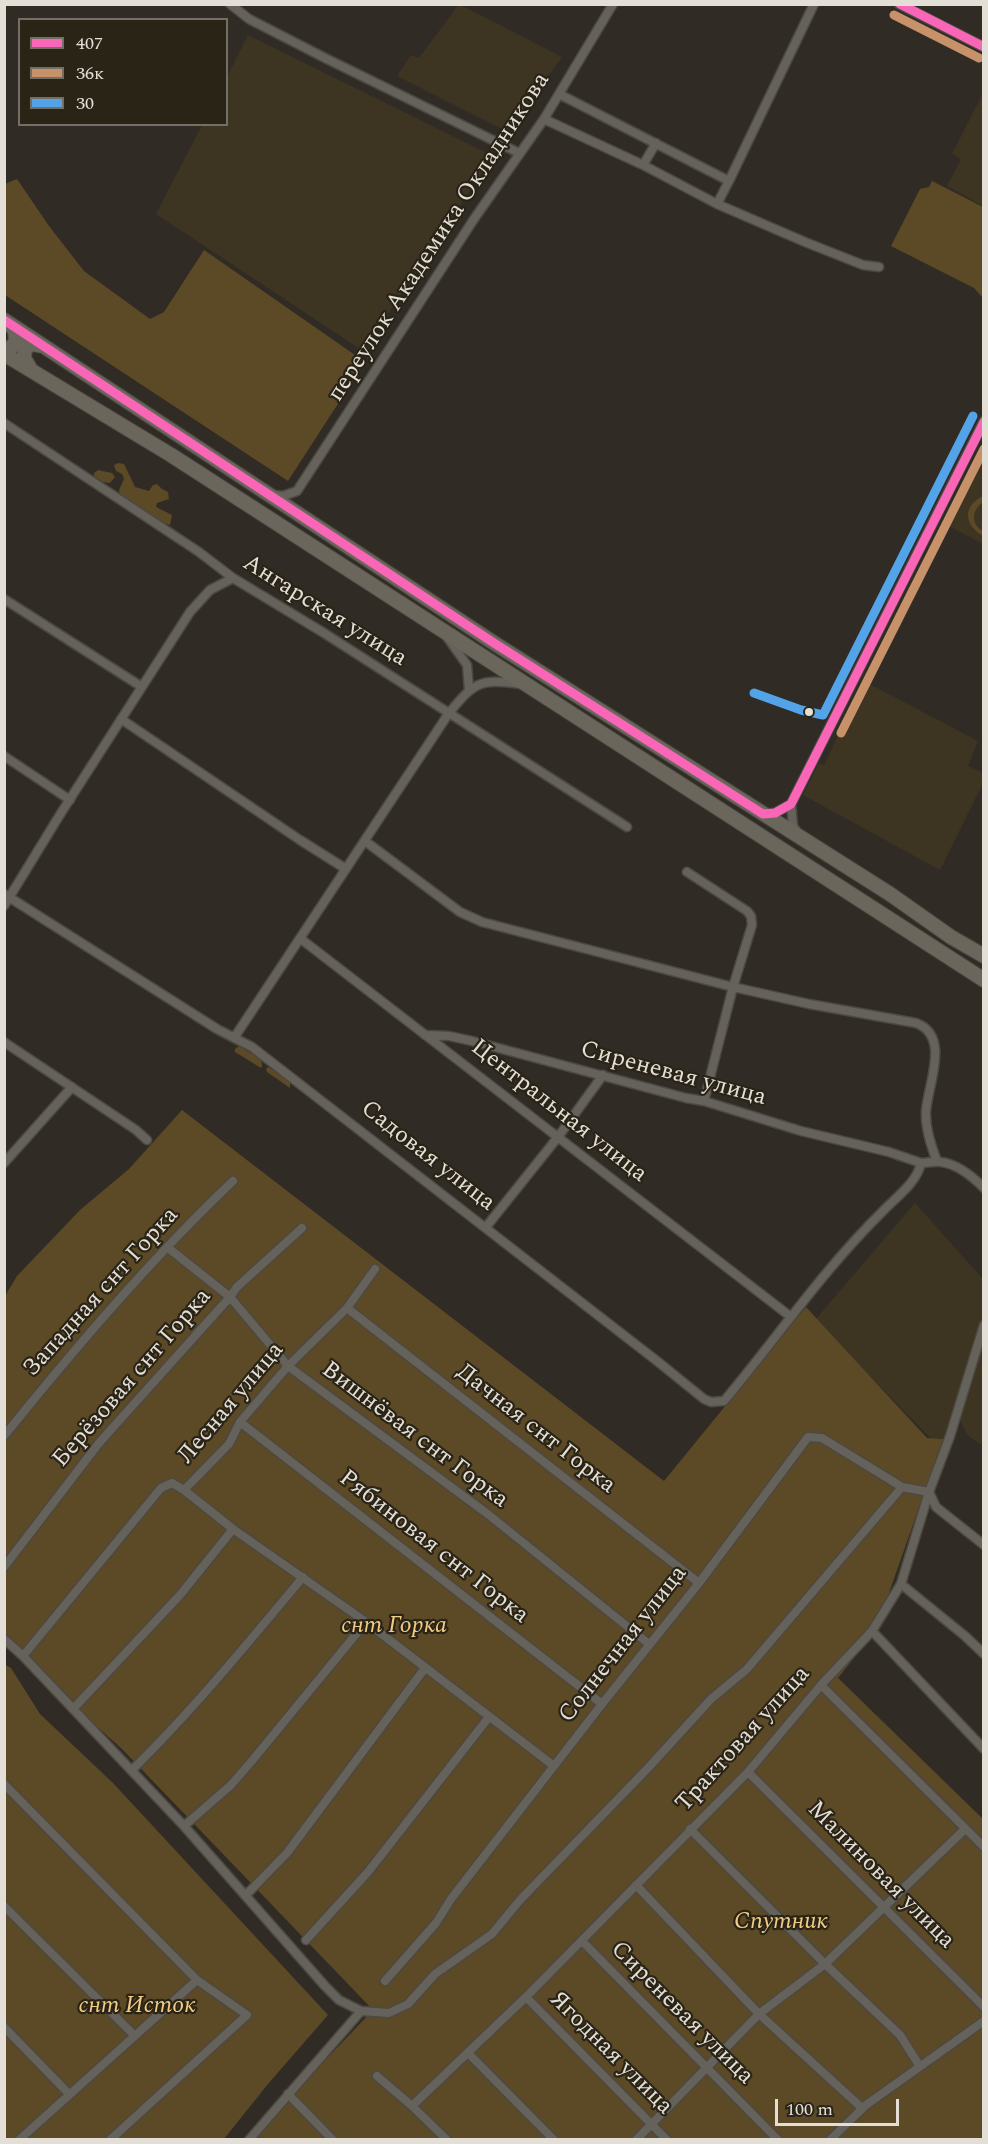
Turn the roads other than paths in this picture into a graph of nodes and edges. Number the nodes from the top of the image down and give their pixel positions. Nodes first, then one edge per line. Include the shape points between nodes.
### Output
1 (230, 4) edge
2 (613, 4) edge
3 (814, 4) edge
4 (898, 4) edge
5 (984, 47) edge
6 (559, 94) junction
7 (544, 119) junction
8 (656, 143) junction
9 (519, 153) junction
10 (643, 165) junction
11 (729, 181) junction
12 (717, 204) junction
13 (879, 267) dead end
14 (6, 321) edge
15 (45, 346) junction
16 (4, 349) edge
17 (4, 354) edge
18 (36, 374) junction
19 (984, 421) edge
20 (4, 423) edge
21 (297, 491) junction
22 (267, 494) junction
23 (304, 518) junction
24 (232, 578) junction
25 (4, 599) edge
26 (444, 633) junction
27 (526, 685) junction
28 (142, 687) junction
29 (469, 690) junction
30 (449, 713) junction
31 (121, 719) junction
32 (4, 756) edge
33 (70, 800) junction
34 (791, 804) junction
35 (763, 814) junction
36 (627, 827) dead end
37 (800, 837) junction
38 (365, 841) junction
39 (346, 868) junction
40 (687, 872) dead end
41 (7, 896) edge
42 (4, 906) edge
43 (301, 939) junction
44 (984, 956) edge
45 (984, 980) edge
46 (733, 987) junction
47 (425, 1035) junction
48 (234, 1038) junction
49 (4, 1042) edge
50 (603, 1075) junction
51 (72, 1088) junction
52 (704, 1101) junction
53 (558, 1137) junction
54 (147, 1140) dead end
55 (937, 1161) junction
56 (4, 1163) edge
57 (921, 1163) junction
58 (233, 1181) dead end
59 (984, 1188) edge
60 (486, 1227) junction
61 (302, 1228) dead end
62 (167, 1247) junction
63 (375, 1269) dead end
64 (230, 1297) junction
65 (346, 1308) junction
66 (791, 1317) junction
67 (984, 1325) edge
68 (288, 1366) junction
69 (240, 1422) junction
70 (4, 1436) edge
71 (902, 1487) junction
72 (184, 1490) junction
73 (930, 1492) junction
74 (233, 1528) junction
75 (984, 1545) edge
76 (4, 1567) edge
77 (303, 1577) junction
78 (699, 1583) junction
79 (901, 1584) junction
80 (366, 1622) junction
81 (872, 1631) junction
82 (4, 1639) edge
83 (649, 1644) junction
84 (984, 1654) edge
85 (23, 1656) junction
86 (425, 1668) junction
87 (821, 1684) junction
88 (602, 1704) junction
89 (73, 1709) junction
90 (489, 1717) junction
91 (984, 1749) edge
92 (554, 1766) junction
93 (132, 1770) junction
94 (748, 1772) junction
95 (4, 1784) edge
96 (184, 1826) junction
97 (690, 1829) junction
98 (965, 1829) junction
99 (984, 1846) edge
100 (636, 1885) junction
101 (246, 1895) junction
102 (4, 1906) edge
103 (885, 1908) junction
104 (306, 1940) dead end
105 (582, 1941) junction
106 (825, 1964) junction
107 (197, 1980) junction
108 (385, 1981) dead end
109 (526, 1997) junction
110 (984, 2007) edge
111 (361, 2011) junction
112 (759, 2014) junction
113 (984, 2021) edge
114 (4, 2027) edge
115 (135, 2036) junction
116 (468, 2053) junction
117 (919, 2066) junction
118 (706, 2069) junction
119 (377, 2076) dead end
120 (69, 2094) junction
121 (288, 2094) junction
122 (412, 2106) junction
123 (862, 2108) junction
124 (651, 2124) junction
125 (19, 2139) edge
126 (110, 2139) edge
127 (249, 2139) edge
128 (333, 2139) edge
129 (447, 2139) edge
130 (554, 2139) edge
131 (636, 2139) edge
132 (667, 2139) edge
133 (778, 2139) edge
134 (830, 2139) edge

1 - 9 street via 249,19
2 - 6 street, переулок Академика Окладникова
3 - 11 street
4 - 5 street
6 - 7 street, переулок Академика Окладникова
6 - 8 street
7 - 9 street, переулок Академика Окладникова
7 - 10 street
8 - 10 street
8 - 11 street
9 - 21 street, переулок Академика Окладникова
10 - 12 street
11 - 12 street
12 - 13 street via 824,250
14 - 15 main road
14 - 16 main road via 17,338 14,345
15 - 18 main road via 32,344 25,348 26,363
15 - 22 main road
17 - 18 main road
18 - 26 main road via 171,455
19 - 34 street
20 - 24 street, Ангарская улица
21 - 22 street via 283,496
21 - 23 street via 297,504
22 - 23 main road
23 - 35 main road
24 - 28 street via 202,597
24 - 30 street, Ангарская улица
25 - 28 street
26 - 27 main road
26 - 29 street via 466,665
27 - 29 street via 488,682
27 - 45 main road
28 - 31 street
29 - 30 street
30 - 36 street, Ангарская улица
30 - 38 street
31 - 33 street
31 - 39 street
32 - 33 street
33 - 41 street
34 - 35 street via 776,813
34 - 37 street via 793,826
35 - 37 main road
37 - 44 main road
38 - 39 street
38 - 46 street via 460,912 482,922
39 - 43 street
40 - 46 street via 752,916
41 - 42 street
41 - 48 street, Садовая улица
43 - 47 street, Центральная улица
43 - 48 street
46 - 52 street
46 - 55 street via 916,1023 928,1030 936,1055 926,1112
47 - 50 street, Сиреневая улица via 472,1041
47 - 53 street, Центральная улица
48 - 60 street, Садовая улица via 260,1053
49 - 51 street
50 - 52 street, Сиреневая улица
50 - 53 street
51 - 54 street
51 - 56 street
52 - 57 street, Сиреневая улица
53 - 60 street
53 - 66 street, Центральная улица
55 - 57 street
55 - 59 street via 954,1166
57 - 66 street, Садовая улица via 911,1182 838,1259
58 - 62 street, Западная снт Горка
60 - 66 street, Садовая улица via 711,1402 724,1401
61 - 64 street, Берёзовая снт Горка
62 - 64 street, Вишнёвая снт Горка
62 - 70 street, Западная снт Горка
63 - 65 street, Лесная улица
64 - 68 street, Вишнёвая снт Горка
64 - 76 street, Берёзовая снт Горка via 99,1443
65 - 68 street, Лесная улица
65 - 78 street, Дачная снт Горка
67 - 73 street, Трактовая улица
68 - 69 street, Лесная улица
68 - 83 street, Вишнёвая снт Горка via 489,1515
69 - 72 street, Лесная улица via 229,1444
69 - 88 street, Рябиновая снт Горка
71 - 73 street, Солнечная улица
71 - 78 street, Солнечная улица via 822,1438 808,1437
71 - 111 street via 747,1668 711,1699 492,1934 435,1974 408,2004 389,2013
72 - 74 street
72 - 85 street, Лесная улица via 172,1483 161,1488
73 - 75 street via 936,1507
73 - 79 street, Трактовая улица
74 - 77 street
74 - 89 street via 180,1596
77 - 80 street
77 - 93 street via 226,1670
78 - 83 street, Солнечная улица
79 - 81 street, Трактовая улица
79 - 84 street
80 - 86 street
80 - 96 street via 231,1785
81 - 87 street, Трактовая улица
81 - 91 street
82 - 85 street
83 - 88 street, Солнечная улица
85 - 89 street
86 - 90 street
86 - 101 street via 287,1853
87 - 94 street, Трактовая улица
87 - 98 street
88 - 92 street, Солнечная улица
89 - 93 street
90 - 92 street
90 - 104 street via 368,1872
92 - 108 street, Солнечная улица via 436,1923
93 - 96 street
94 - 97 street, Трактовая улица
94 - 103 street, Малиновая улица
95 - 107 street
96 - 101 street
97 - 100 street, Трактовая улица
97 - 106 street
98 - 99 street
98 - 103 street
100 - 105 street, Трактовая улица
100 - 112 street
101 - 111 street via 332,1993
102 - 115 street
103 - 106 street
103 - 110 street, Малиновая улица
105 - 109 street, Трактовая улица
105 - 118 street, Сиреневая улица
106 - 112 street
106 - 117 street via 900,2035
107 - 115 street
107 - 126 street via 247,2015
109 - 116 street, Трактовая улица
109 - 124 street, Ягодная улица
111 - 121 street
112 - 118 street
112 - 123 street
113 - 117 street
114 - 120 street
115 - 120 street
116 - 122 street, Трактовая улица
116 - 130 street
117 - 123 street
118 - 124 street
118 - 133 street, Сиреневая улица
119 - 122 street
120 - 125 street
121 - 127 street
121 - 128 street
122 - 129 street
123 - 134 street
124 - 131 street
124 - 132 street, Ягодная улица

